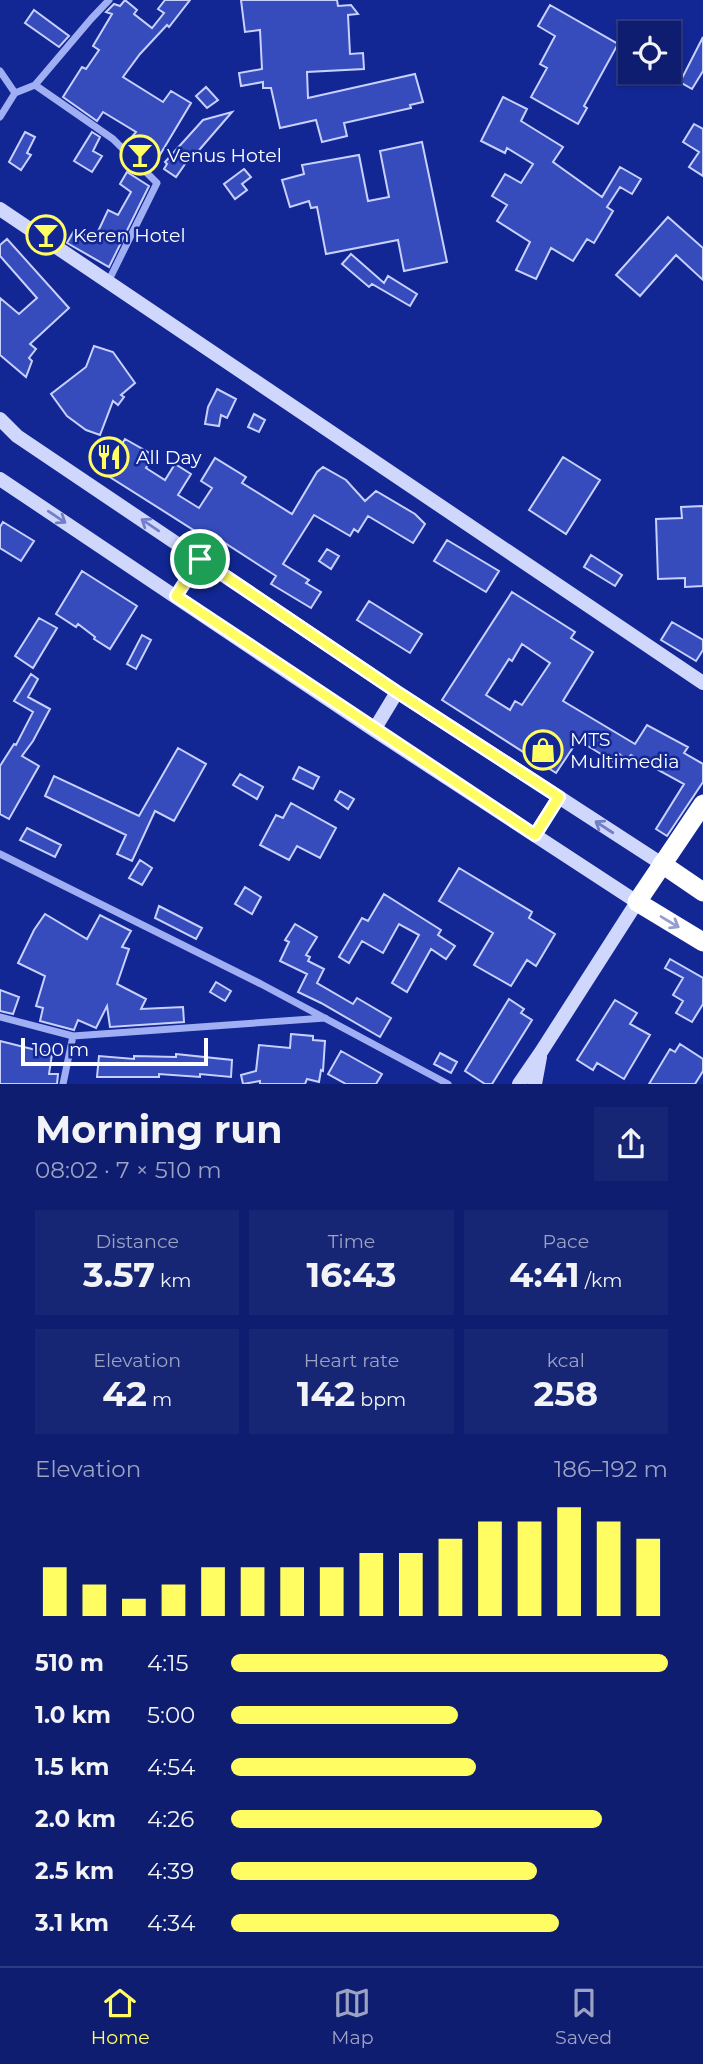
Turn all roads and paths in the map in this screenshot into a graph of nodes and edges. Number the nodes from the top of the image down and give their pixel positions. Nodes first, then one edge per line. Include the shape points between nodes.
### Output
1 (109, 0) edge
2 (0, 72) edge
3 (35, 85) junction
4 (15, 93) junction
5 (0, 117) edge
6 (0, 209) edge
7 (108, 282) junction
8 (0, 419) edge
9 (0, 479) edge
10 (200, 559) junction
11 (176, 596) junction
12 (703, 683) edge
13 (397, 692) junction
14 (374, 730) junction
15 (559, 797) junction
16 (703, 804) edge
17 (535, 835) junction
18 (0, 854) edge
19 (662, 864) junction
20 (703, 892) edge
21 (637, 902) junction
22 (703, 942) edge
23 (0, 1017) edge
24 (325, 1018) junction
25 (73, 1036) junction
26 (541, 1052) junction
27 (63, 1084) edge
28 (448, 1084) edge
29 (519, 1084) edge
30 (535, 1084) edge

1 - 3 street
2 - 4 street
3 - 4 street
3 - 7 street via 113,139 157,183
4 - 5 street
6 - 7 main road
7 - 12 main road
10 -> 8 main road via 17,436
9 -> 11 main road
10 - 11 main road
10 - 13 main road
11 - 14 main road
13 - 14 main road
13 - 15 main road
14 - 17 main road
15 - 17 main road
19 -> 15 main road
16 - 19 highway
17 - 21 main road
18 - 24 street
19 - 20 highway
19 - 21 highway
21 -> 22 highway
21 - 26 main road
23 - 25 street
24 - 25 street
24 - 28 street
25 - 27 street
26 - 29 main road
26 - 30 main road

